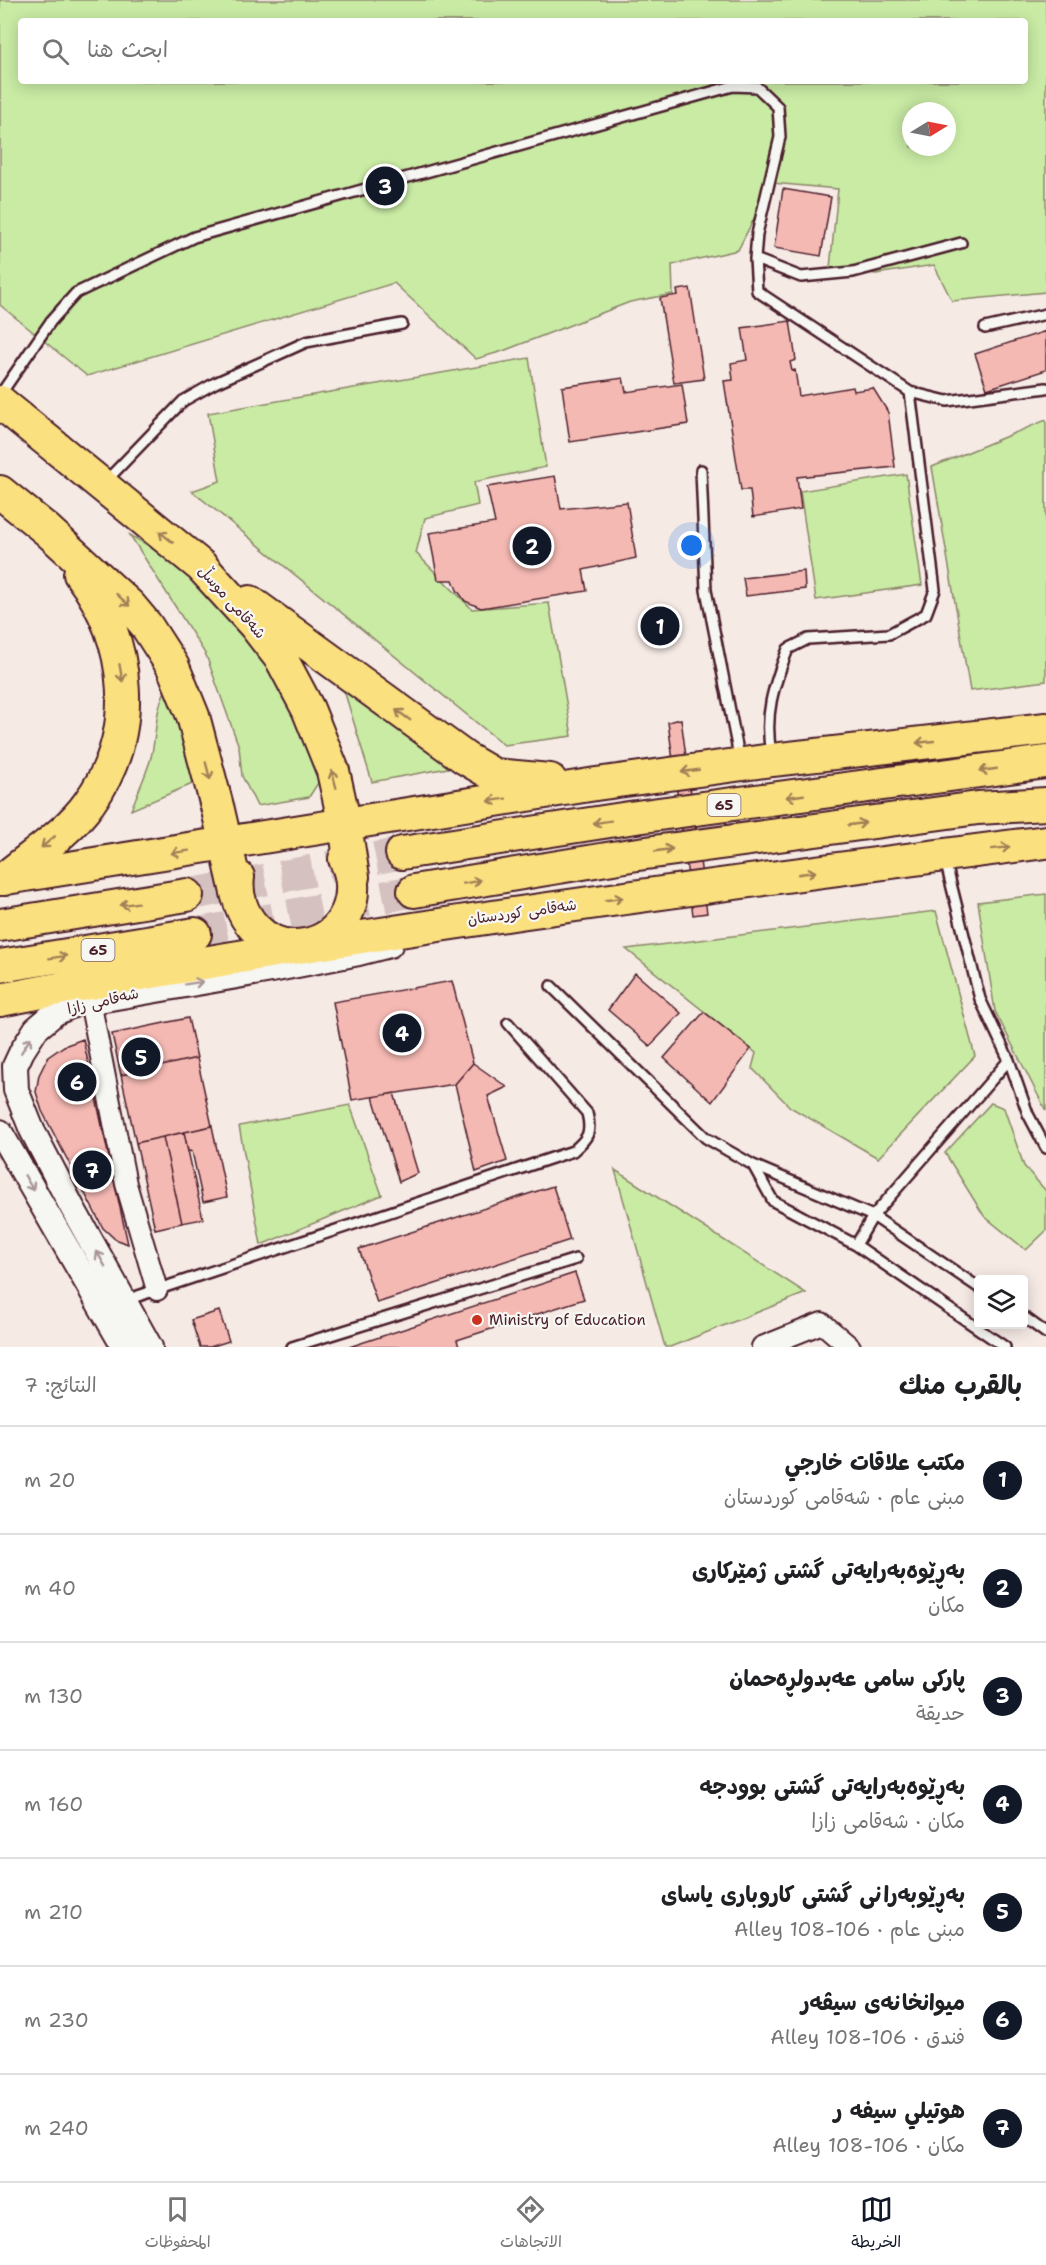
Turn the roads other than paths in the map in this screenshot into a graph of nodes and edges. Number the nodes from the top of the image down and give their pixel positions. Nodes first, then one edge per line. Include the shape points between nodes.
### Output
1 (961, 243) dead end
2 (755, 259) junction
3 (1046, 315) edge
4 (402, 324) dead end
5 (985, 328) dead end
6 (1046, 388) edge
7 (910, 392) junction
8 (0, 395) edge
9 (0, 402) edge
10 (701, 470) dead end
11 (102, 485) junction
12 (0, 492) edge
13 (47, 530) junction
14 (201, 566) junction
15 (1046, 729) edge
16 (772, 759) junction
17 (1046, 762) edge
18 (740, 764) junction
19 (596, 784) junction
20 (1046, 804) edge
21 (345, 825) junction
22 (303, 831) junction
23 (271, 837) junction
24 (1046, 842) edge
25 (226, 844) junction
26 (402, 853) tunnel mouth
27 (944, 855) junction
28 (352, 877) junction
29 (2, 879) edge
30 (414, 891) tunnel mouth
31 (187, 895) tunnel mouth
32 (238, 897) junction
33 (452, 922) junction
34 (0, 925) edge
35 (195, 934) tunnel mouth
36 (305, 945) junction
37 (0, 966) edge
38 (551, 986) dead end
39 (0, 1000) edge
40 (90, 1001) junction
41 (508, 1023) dead end
42 (1010, 1059) junction
43 (0, 1132) edge
44 (1046, 1148) edge
45 (753, 1165) junction
46 (873, 1216) junction
47 (856, 1245) junction
48 (576, 1259) dead end
49 (974, 1284) edge
50 (157, 1290) junction
51 (124, 1301) junction
52 (1028, 1320) edge
53 (1046, 1332) edge
54 (124, 1347) edge
55 (150, 1347) edge
56 (292, 1347) edge
57 (762, 1347) edge
58 (850, 1347) edge
59 (1005, 1347) edge

1 - 2 lane via 854,272 801,277
2 - 7 lane via 758,291
2 - 8 lane via 757,234 780,137 778,106 757,87 733,86 194,237 76,293 51,321
3 - 5 lane
4 - 11 lane via 306,342 215,383 183,401
6 - 7 lane via 947,401
7 - 16 lane via 935,590 926,614 890,634 808,639 788,650 773,686 767,731
9 - 11 highway, شەقامی موسڵ
10 - 18 lane via 706,590
14 -> 11 highway, شەقامی موسڵ
12 - 13 highway
13 -> 25 highway via 130,606 173,667 193,716
13 -> 29 highway via 89,586 105,617 122,676 122,729 115,755 89,804
19 -> 14 highway via 494,775 450,749
21 -> 14 highway, شەقامی موسڵ via 333,771 299,689 254,624
15 -> 16 highway
16 - 18 highway
17 -> 26 highway, 65
18 -> 19 highway
19 -> 21 highway
30 -> 20 highway via 631,855 978,808
21 - 22 highway
21 - 28 highway, شەقامی موسڵ
22 - 23 highway
22 - 28 highway via 336,846
23 - 25 highway
23 - 32 highway via 260,841 248,854 238,878
27 -> 24 highway, شەقامی کوردستان / 65
25 -> 29 highway
25 - 32 highway
33 -> 27 highway, شەقامی کوردستان / 65
27 - 42 lane via 980,999
28 - 36 highway via 353,897 342,923 328,936
31 -> 34 highway
32 - 36 highway via 249,922 262,935 279,943
33 - 36 highway, شەقامی کوردستان / 65
40 -> 33 street, شەقامی زازا via 360,953
37 -> 35 highway, 65
36 - 39 highway, شەقامی کوردستان / 65
38 - 45 lane via 706,1138
40 - 50 street via 126,1184
51 -> 40 street, شەقامی زازا via 32,1130 16,1090 15,1066 36,1029 55,1013
41 - 50 lane via 587,1113 587,1139 573,1151
42 - 44 lane via 1028,1114
42 - 46 lane
43 -> 54 street
45 - 46 lane
45 - 47 lane via 773,1201
46 - 47 lane
46 - 49 lane
47 - 59 lane
48 - 56 lane
50 - 51 lane
51 - 55 street, شەقامی زازا
52 - 53 lane
57 - 58 street via 822,1323

